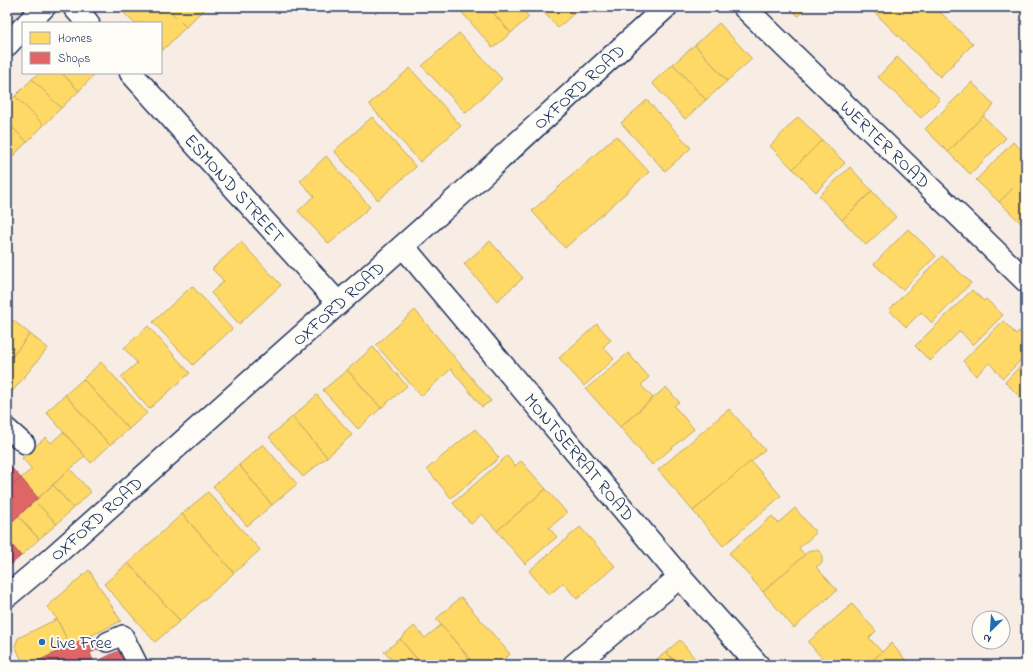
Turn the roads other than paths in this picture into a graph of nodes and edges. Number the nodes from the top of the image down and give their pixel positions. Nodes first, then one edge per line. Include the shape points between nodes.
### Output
1 (44, 7) edge
2 (74, 7) edge
3 (744, 7) edge
4 (659, 9) edge
5 (29, 22) edge
6 (87, 22) edge
7 (22, 29) edge
8 (7, 45) edge
9 (132, 74) edge
10 (403, 246) junction
11 (1026, 281) edge
12 (338, 303) junction
13 (7, 428) edge
14 (24, 444) dead end
15 (680, 577) junction
16 (7, 596) edge
17 (107, 642) dead end
18 (138, 665) edge
19 (574, 665) edge
20 (758, 665) edge

1 - 5 street
2 - 6 street
3 - 11 street, WERTER ROAD
4 - 10 street, OXFORD ROAD
7 - 8 street
9 - 12 street, ESMOND STREET
10 - 12 street, OXFORD ROAD
10 - 15 street, MONTSERRAT ROAD
12 - 16 street, OXFORD ROAD
13 - 14 lane
15 - 19 street
15 - 20 street, MONTSERRAT ROAD
17 - 18 lane via 123,635

